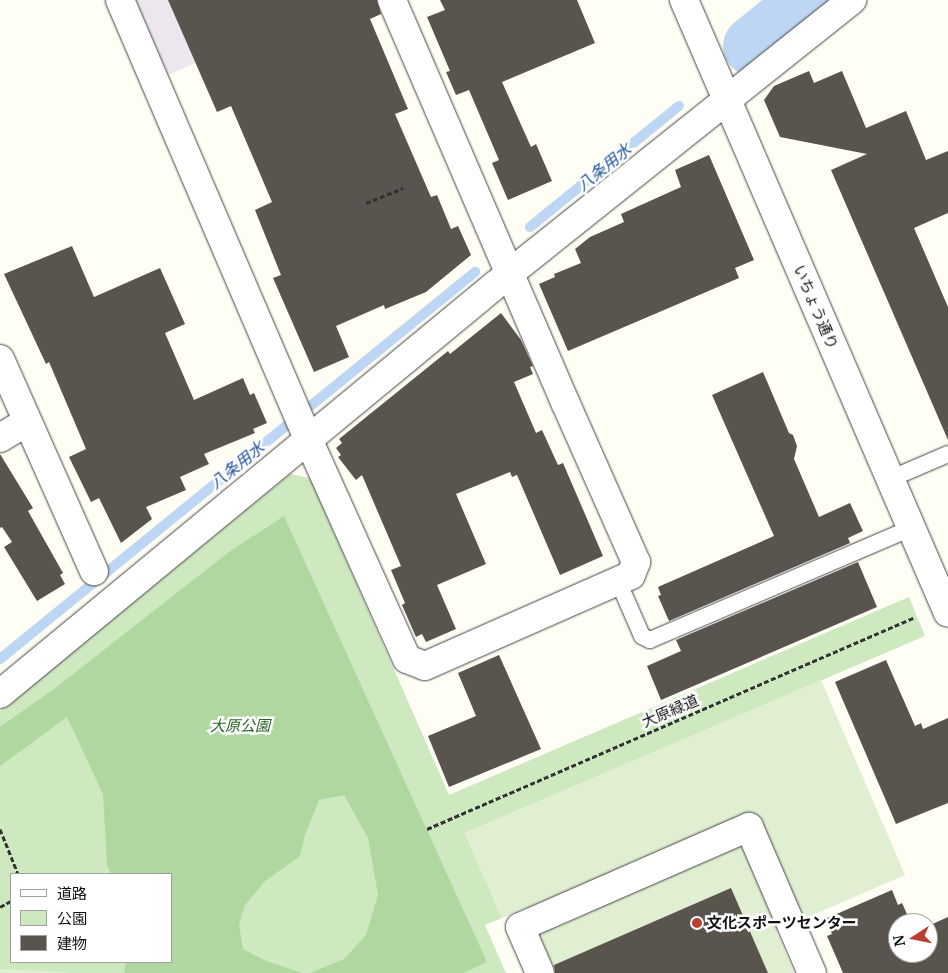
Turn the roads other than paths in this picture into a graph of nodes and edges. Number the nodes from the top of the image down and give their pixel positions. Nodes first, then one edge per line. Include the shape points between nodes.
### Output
1 (120, 0) edge
2 (392, 0) edge
3 (684, 0) edge
4 (852, 0) edge
5 (727, 99) junction
6 (510, 273) junction
7 (0, 359) edge
8 (27, 422) junction
9 (302, 425) junction
10 (0, 438) edge
11 (948, 454) edge
12 (890, 479) junction
13 (911, 528) junction
14 (94, 570) dead end
15 (618, 581) junction
16 (935, 614) edge
17 (0, 694) edge
18 (540, 973) edge
19 (812, 973) edge

1 - 9 street
2 - 6 street
3 - 5 street, いちょう通り
4 - 5 street
5 - 6 street
5 - 12 street, いちょう通り
6 - 9 street
6 - 15 street via 636,562 631,575
7 - 8 street
8 - 10 street
8 - 14 street
9 - 15 street via 407,659 425,666
9 - 17 street
11 - 12 lane
12 - 13 street, いちょう通り
13 - 15 lane via 650,640 642,636
13 - 16 street, いちょう通り
18 - 19 street via 520,927 749,826

